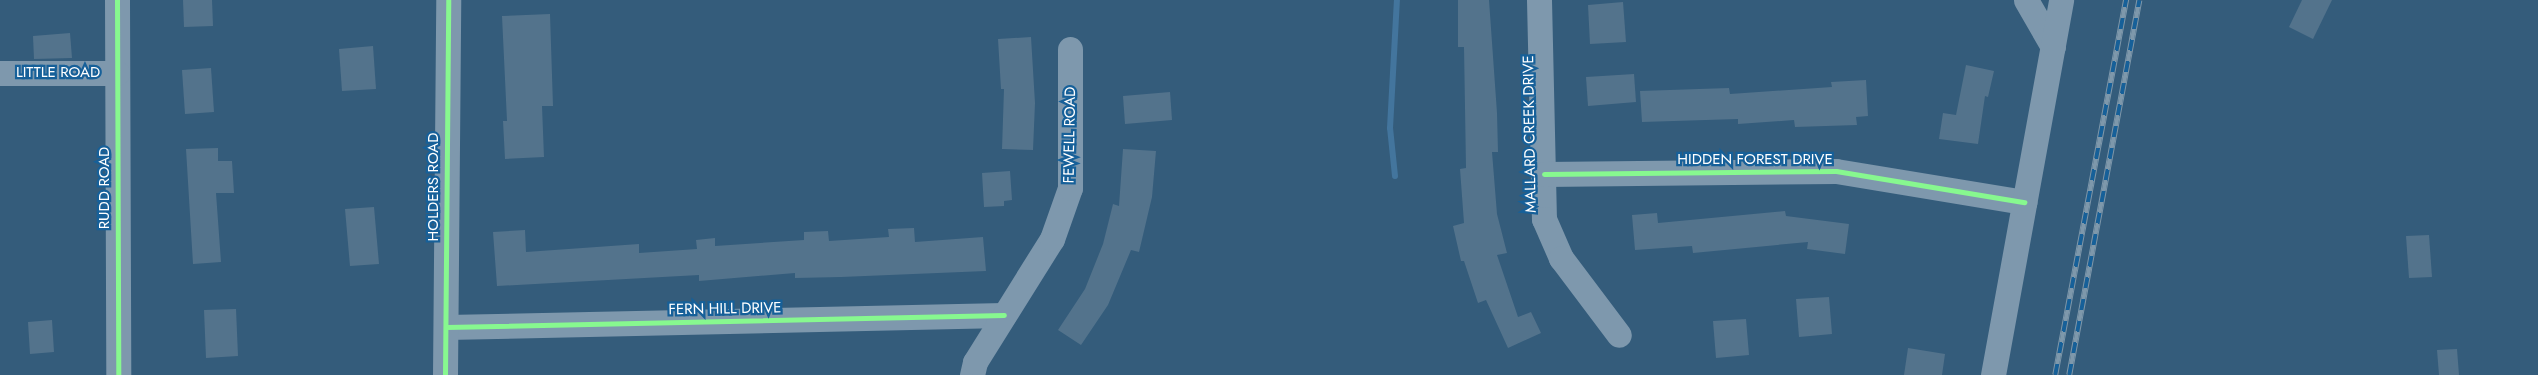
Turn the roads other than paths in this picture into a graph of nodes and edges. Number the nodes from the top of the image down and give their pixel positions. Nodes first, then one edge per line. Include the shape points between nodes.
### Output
1 (117, 0) edge
2 (448, 0) edge
3 (1539, 0) edge
4 (2026, 0) edge
5 (2062, 0) edge
6 (2052, 47) junction
7 (1070, 49) dead end
8 (0, 73) edge
9 (117, 73) junction
10 (1544, 174) junction
11 (2024, 202) junction
12 (1004, 315) junction
13 (446, 327) junction
14 (1619, 334) dead end
15 (118, 375) edge
16 (446, 375) edge
17 (972, 375) edge
18 (1993, 375) edge

1 - 9 street, RUDD ROAD
2 - 13 street, HOLDERS ROAD
3 - 10 street, MALLARD CREEK DRIVE
4 - 6 street
5 - 6 street
6 - 11 street
7 - 12 street, FEWELL ROAD via 1070,188 1052,239
8 - 9 street, LITTLE ROAD
9 - 15 street, RUDD ROAD
10 - 11 street, HIDDEN FOREST DRIVE via 1836,171
10 - 14 street, MALLARD CREEK DRIVE via 1544,219 1560,258
11 - 18 street
12 - 13 street, FERN HILL DRIVE
12 - 17 street, FEWELL ROAD via 975,362
13 - 16 street, HOLDERS ROAD

